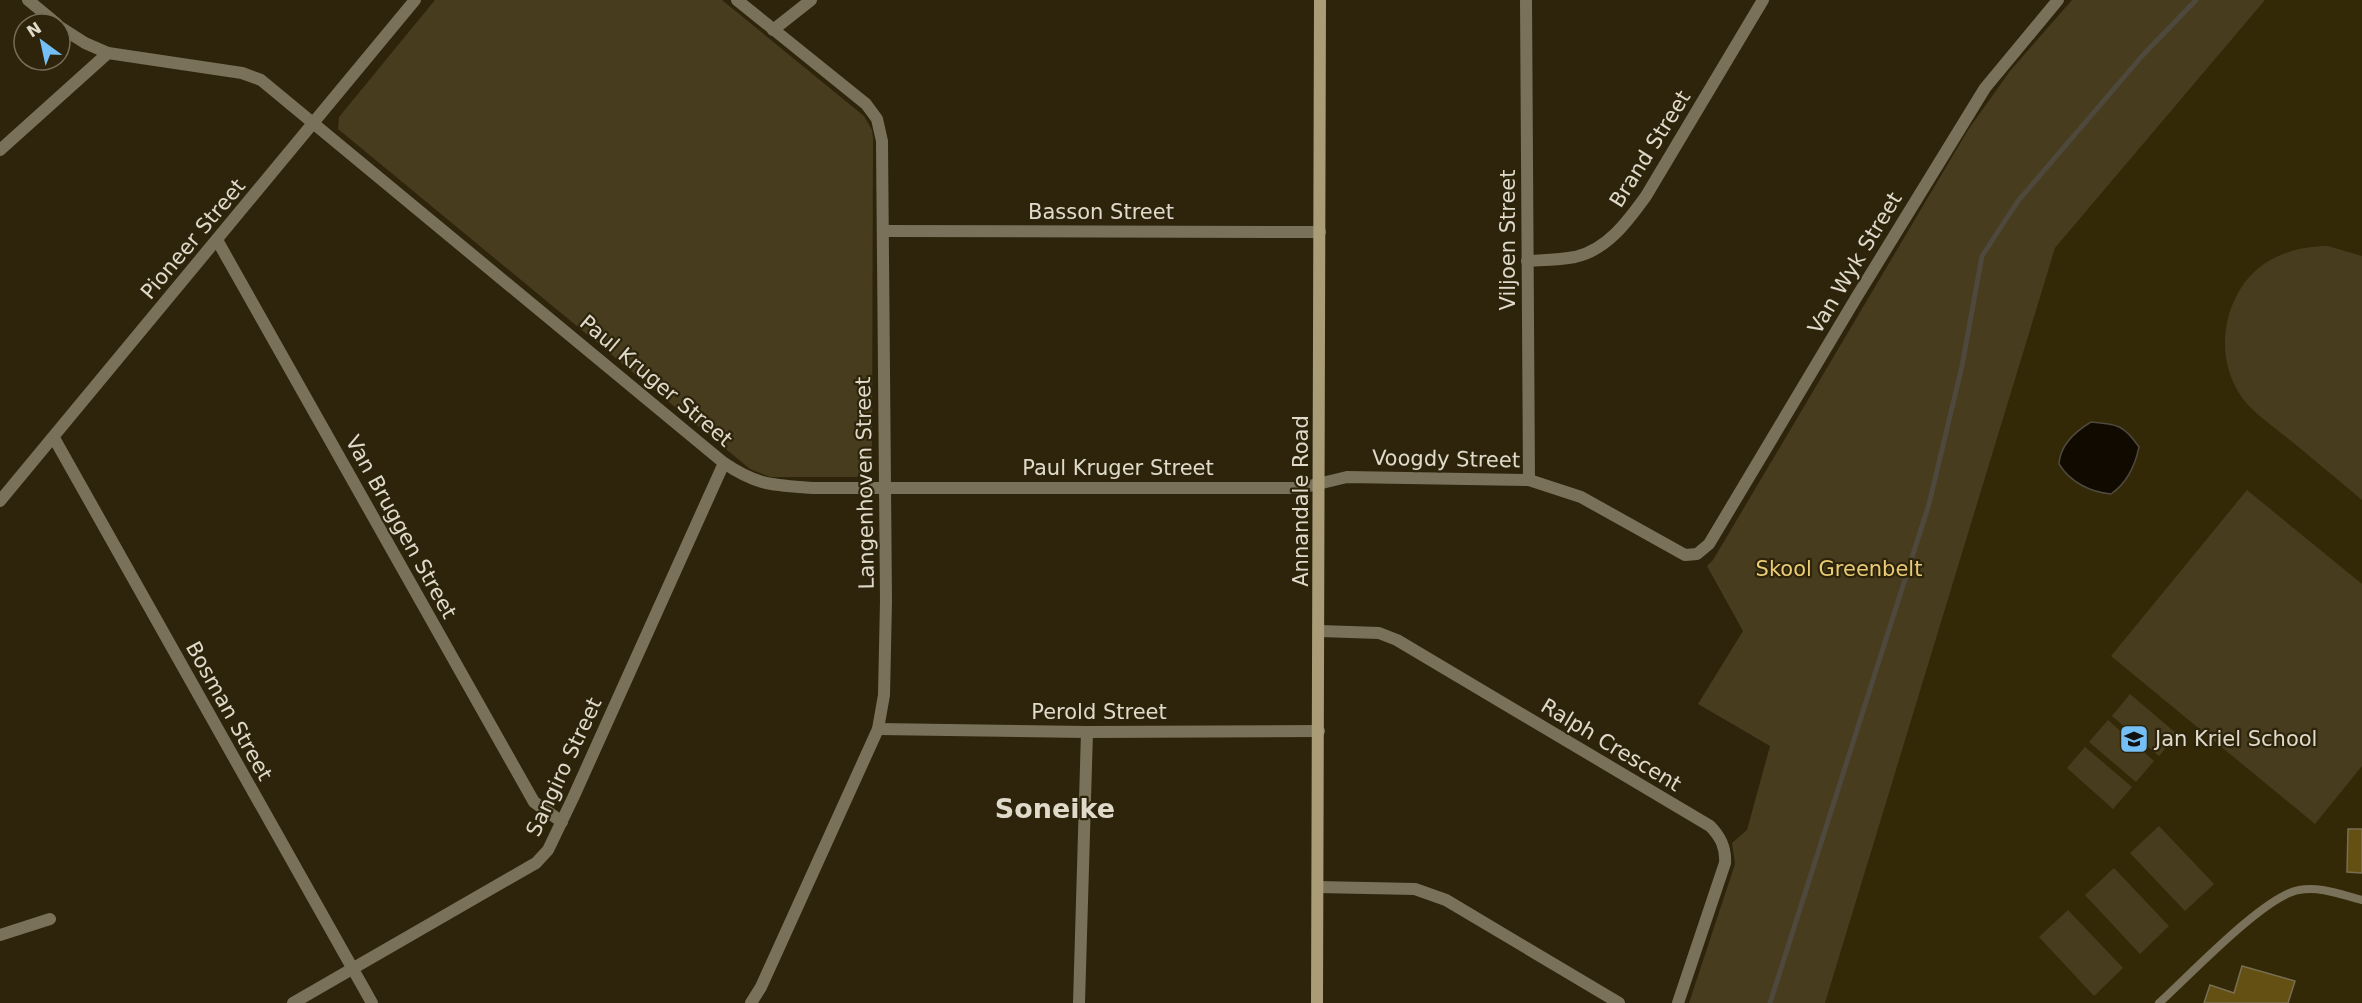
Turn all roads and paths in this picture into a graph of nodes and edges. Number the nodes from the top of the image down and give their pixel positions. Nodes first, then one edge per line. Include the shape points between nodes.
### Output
1 (27, 0) edge
2 (415, 0) edge
3 (737, 0) edge
4 (811, 0) edge
5 (1320, 0) edge
6 (1526, 0) edge
7 (1763, 0) edge
8 (2058, 0) edge
9 (42, 12) edge
10 (773, 30) junction
11 (72, 34) edge
12 (108, 53) junction
13 (313, 123) junction
14 (0, 150) edge
15 (883, 231) junction
16 (1320, 232) junction
17 (217, 240) junction
18 (1527, 261) junction
19 (54, 438) junction
20 (724, 463) junction
21 (1529, 480) junction
22 (1320, 483) junction
23 (885, 486) junction
24 (0, 501) edge
25 (1697, 554) joint
26 (1320, 631) junction
27 (878, 729) junction
28 (1319, 731) junction
29 (1087, 732) junction
30 (562, 822) junction
31 (1318, 887) junction
32 (2362, 900) edge
33 (50, 919) dead end
34 (0, 934) edge
35 (352, 969) junction
36 (293, 1003) edge
37 (372, 1003) edge
38 (751, 1003) edge
39 (1079, 1003) edge
40 (1317, 1003) edge
41 (1618, 1003) edge
42 (1678, 1003) edge
43 (2159, 1003) edge

1 - 9 street, Paul Kruger Street
2 - 13 street, Pioneer Street
3 - 10 street, Langenhoven Street
4 - 10 street
5 - 16 street, Annandale Road
6 - 18 street, Viljoen Street
7 - 18 street, Brand Street via 1626,224 1593,250 1576,257
8 - 25 street, Van Wyk Street via 1985,88 1716,534
10 - 15 street, Langenhoven Street via 866,104 878,119 882,133
11 - 12 street, Paul Kruger Street
12 - 13 street, Paul Kruger Street via 249,75 261,80
12 - 14 street
13 - 17 street, Pioneer Street
13 - 20 street, Paul Kruger Street
15 - 16 street, Basson Street
15 - 23 street, Langenhoven Street
16 - 22 street, Annandale Road
17 - 19 street, Pioneer Street
17 - 30 street, Van Bruggen Street via 534,802
18 - 21 street, Viljoen Street
19 - 24 street, Pioneer Street
19 - 35 street, Bosman Street
20 - 23 street, Paul Kruger Street via 750,479 772,485
20 - 30 street, Sangiro Street
21 - 22 street, Voogdy Street via 1347,477
21 - 25 street, Voogdy Street via 1581,497 1685,555
22 - 23 street, Paul Kruger Street via 1301,488
22 - 26 street, Annandale Road
23 - 27 street, Langenhoven Street via 885,668
26 - 28 street, Annandale Road
26 - 42 street, Ralph Crescent via 1380,633 1397,640 1717,833 1725,863
27 - 29 street, Perold Street
27 - 38 street, Langenhoven Street
28 - 29 street, Perold Street
28 - 31 street, Annandale Road
29 - 39 street
30 - 35 street, Sangiro Street via 548,850 536,863
31 - 40 street, Annandale Road
31 - 41 street via 1430,892
32 - 43 lane via 2308,889 2280,896
33 - 34 street
35 - 36 street, Sangiro Street
35 - 37 street, Bosman Street

